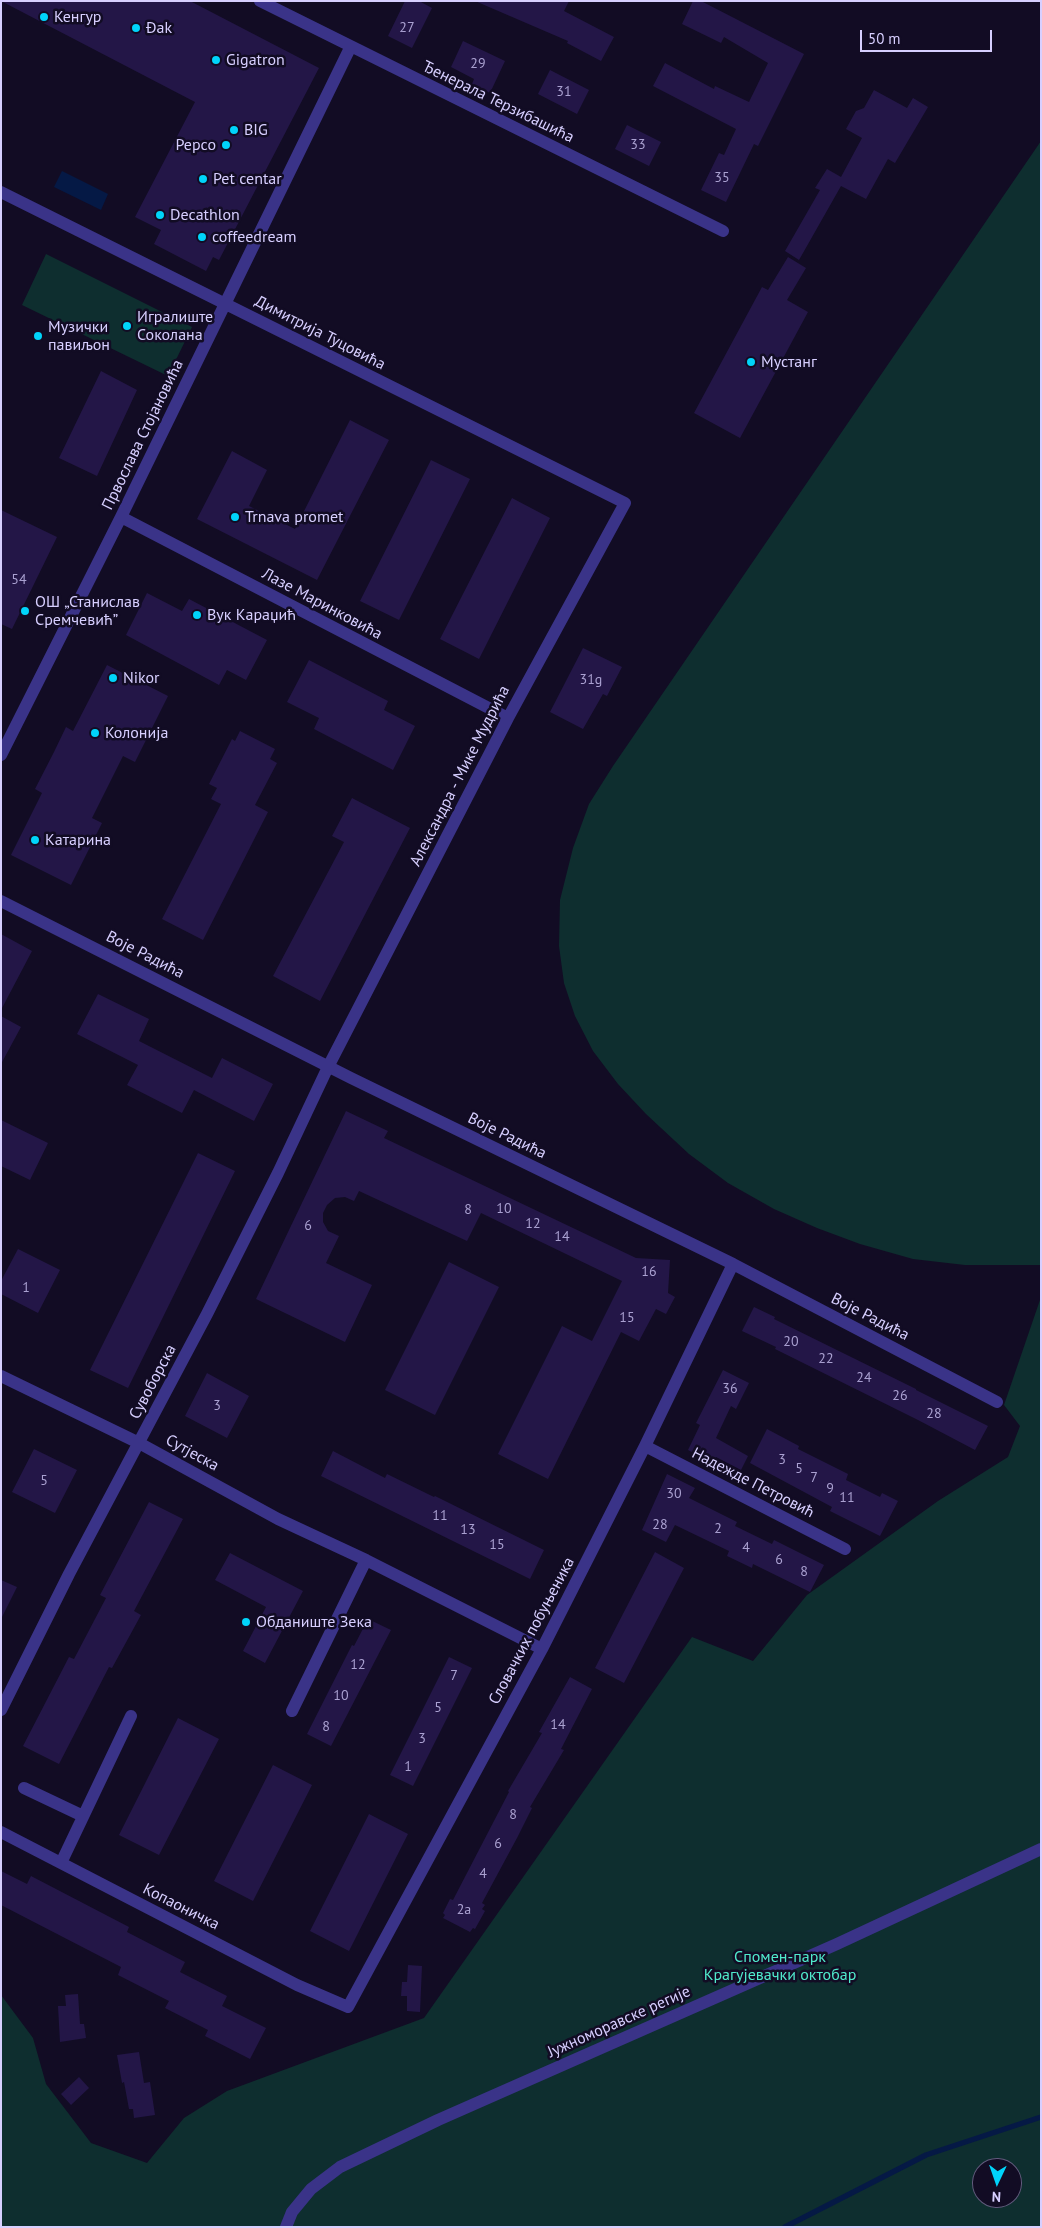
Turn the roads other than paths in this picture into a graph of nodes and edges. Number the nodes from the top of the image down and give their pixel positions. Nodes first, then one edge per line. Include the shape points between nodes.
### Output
1 (260, 1) edge
2 (350, 48) junction
3 (1, 192) edge
4 (723, 231) dead end
5 (225, 303) junction
6 (625, 503) joint
7 (121, 517) junction
8 (508, 718) junction
9 (1, 754) edge
10 (1, 901) edge
11 (328, 1067) junction
12 (733, 1264) junction
13 (1, 1376) edge
14 (997, 1402) dead end
15 (139, 1443) junction
16 (645, 1446) junction
17 (845, 1549) dead end
18 (366, 1560) junction
19 (542, 1649) junction
20 (1, 1710) edge
21 (292, 1711) dead end
22 (131, 1716) dead end
23 (24, 1788) dead end
24 (83, 1816) junction
25 (1, 1832) edge
26 (1041, 1849) edge
27 (61, 1863) junction
28 (348, 2007) joint
29 (286, 2227) edge

1 - 2 street, Ђенерала Терзибашића
2 - 4 street, Ђенерала Терзибашића
2 - 5 street, Првослава Стојановића
3 - 5 street, Димитрија Туцовића
5 - 6 street, Димитрија Туцовића
5 - 7 street, Првослава Стојановића
6 - 8 street, Александра - Мике Мудрића
7 - 8 street, Лазе Маринковића
7 - 9 street, Првослава Стојановића
8 - 11 street, Александра - Мике Мудрића
10 - 11 street, Воје Радића
11 - 12 street, Воје Радића
11 - 15 street, Сувоборска via 207,1314
12 - 14 street, Воје Радића
12 - 16 street, Словачких побуњеника
13 - 15 street, Сутјеска
15 - 18 street, Сутјеска via 278,1519
15 - 20 street, Сувоборска
16 - 17 street, Надежде Петровић
16 - 19 street, Словачких побуњеника
18 - 19 street, Сутјеска
18 - 21 street
19 - 28 street, Словачких побуњеника
22 - 24 street
23 - 24 street
24 - 27 street
25 - 27 street, Копаоничка
26 - 29 street, Јужноморавске регије via 340,2167 311,2189 292,2212
27 - 28 street, Копаоничка via 297,1985

